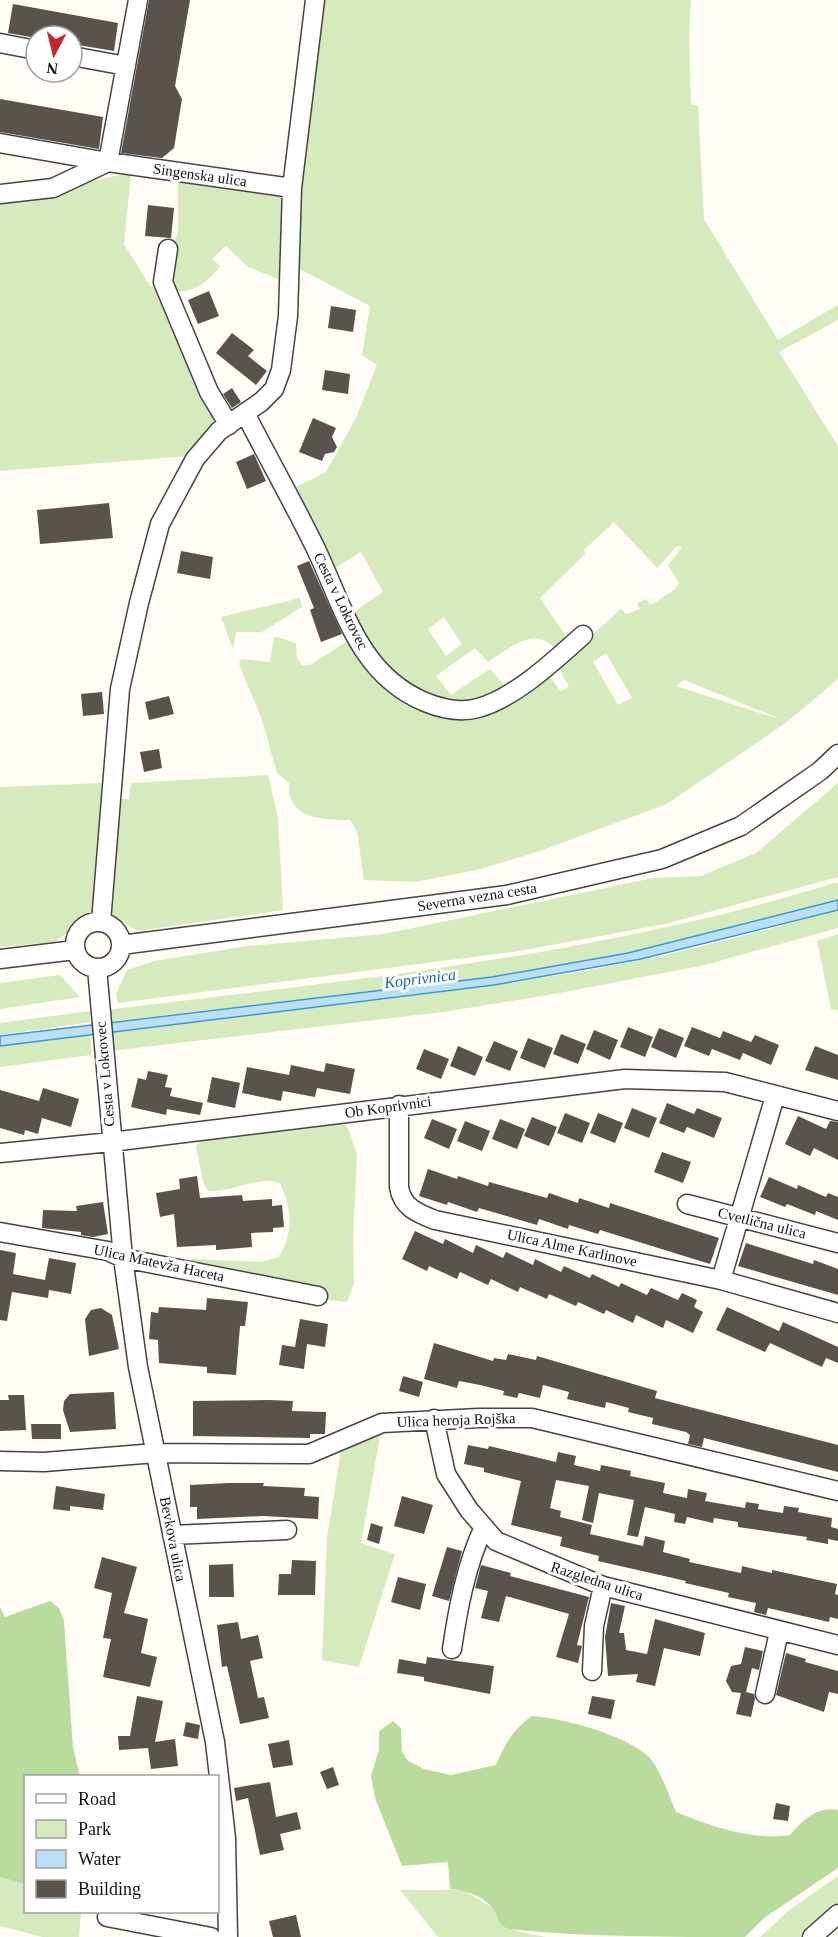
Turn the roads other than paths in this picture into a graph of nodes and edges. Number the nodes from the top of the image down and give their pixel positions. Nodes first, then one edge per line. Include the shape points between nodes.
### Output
1 (138, 0) edge
2 (315, 0) edge
3 (0, 44) edge
4 (24, 48) edge
5 (84, 58) edge
6 (126, 66) junction
7 (0, 143) edge
8 (108, 162) junction
9 (292, 188) junction
10 (0, 194) edge
11 (168, 249) dead end
12 (245, 413) junction
13 (229, 425) junction
14 (583, 635) dead end
15 (838, 754) edge
16 (101, 922) junction
17 (121, 945) junction
18 (75, 950) junction
19 (0, 959) edge
20 (97, 968) junction
21 (775, 1096) junction
22 (399, 1105) junction
23 (838, 1111) edge
24 (111, 1142) junction
25 (0, 1153) edge
26 (687, 1204) dead end
27 (740, 1218) junction
28 (0, 1232) edge
29 (838, 1243) edge
30 (123, 1258) junction
31 (721, 1280) junction
32 (318, 1296) dead end
33 (838, 1313) edge
34 (434, 1419) junction
35 (156, 1453) junction
36 (0, 1461) edge
37 (838, 1491) edge
38 (484, 1527) junction
39 (287, 1530) dead end
40 (172, 1535) junction
41 (603, 1586) junction
42 (779, 1632) junction
43 (838, 1646) edge
44 (453, 1648) dead end
45 (592, 1671) dead end
46 (765, 1694) dead end
47 (217, 1775) edge
48 (219, 1796) edge
49 (222, 1837) edge
50 (222, 1881) edge
51 (838, 1914) edge
52 (107, 1917) dead end
53 (211, 1937) edge
54 (228, 1937) edge
55 (813, 1937) edge

1 - 6 street
2 - 9 street
3 - 4 street
5 - 6 street
6 - 8 street
7 - 8 street, Singenska ulica
8 - 9 street, Singenska ulica
8 - 10 street via 53,188
9 - 12 street via 288,316 281,370 274,389
11 - 13 street via 163,282 209,392
12 - 13 street
12 - 14 street, Cesta v Lokrovec via 314,544 355,637 376,669 410,696 437,708 479,708 521,686
13 - 16 street via 195,459 160,524 138,603 120,689
15 - 17 street, Severna vezna cesta via 741,826 662,859 507,895
16 - 17 street via 116,931
16 - 18 street via 82,928
17 - 20 street via 111,964
18 - 19 street
18 - 20 street via 83,963
20 - 24 street, Cesta v Lokrovec
21 - 22 street, Ob Koprivnici via 725,1083 625,1079
21 - 23 street, Ob Koprivnici
21 - 27 street
22 - 24 street, Ob Koprivnici
22 - 31 street, Ulica Alme Karlinove via 401,1200 417,1214
24 - 25 street, Ob Koprivnici
24 - 30 street, Bevkova ulica
26 - 27 street, Cvetlična ulica
27 - 29 street, Cvetlična ulica
27 - 31 street
28 - 30 street, Ulica Matevža Haceta via 108,1251
30 - 32 street, Ulica Matevža Haceta
30 - 35 street, Bevkova ulica via 138,1367
31 - 33 street, Ulica Alme Karlinove
34 - 35 street, Ulica heroja Rojška via 382,1423 309,1454
34 - 37 street, Ulica heroja Rojška via 532,1418
34 - 38 street, Razgledna ulica via 446,1474
35 - 36 street, Ulica heroja Rojška via 44,1462
35 - 40 street, Bevkova ulica
38 - 41 street, Razgledna ulica via 496,1541
38 - 44 street via 458,1607
39 - 40 street
40 - 47 street, Bevkova ulica via 215,1742
41 - 42 street, Razgledna ulica
41 - 45 street via 594,1626
42 - 43 street, Razgledna ulica
42 - 46 street
48 - 49 street, Bevkova ulica
49 - 50 street, Bevkova ulica
50 - 54 street, Bevkova ulica
51 - 55 street
52 - 53 street

